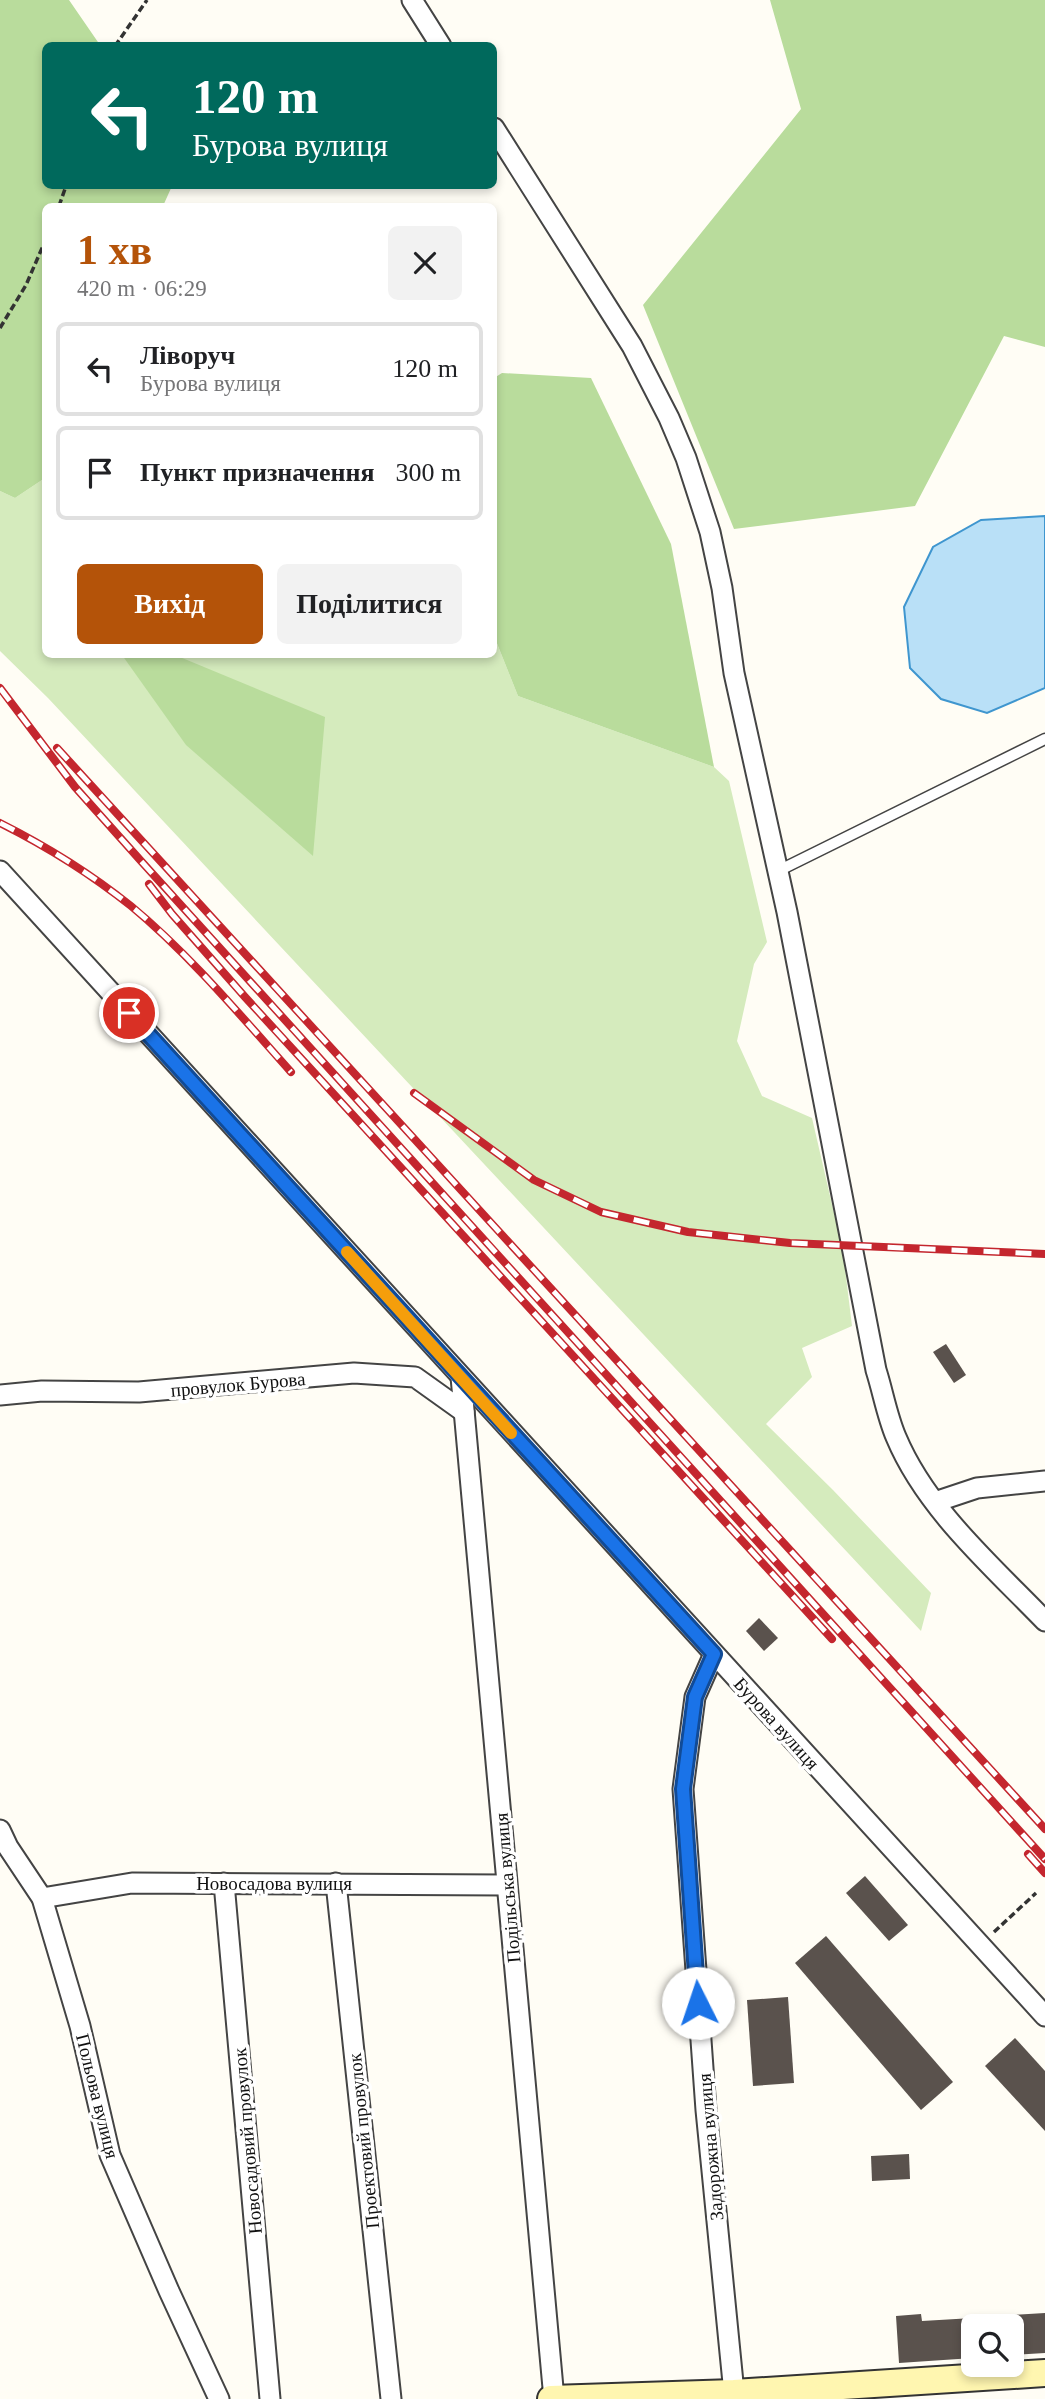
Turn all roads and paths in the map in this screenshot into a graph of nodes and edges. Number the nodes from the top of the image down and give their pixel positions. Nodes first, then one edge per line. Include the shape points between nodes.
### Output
1 (147, 0) edge
2 (412, 0) edge
3 (118, 42) edge
4 (438, 42) edge
5 (497, 133) edge
6 (42, 248) edge
7 (0, 328) edge
8 (1045, 739) edge
9 (0, 871) edge
10 (778, 871) junction
11 (461, 1377) junction
12 (0, 1395) edge
13 (464, 1412) junction
14 (1045, 1482) edge
15 (935, 1502) junction
16 (1045, 1621) edge
17 (714, 1654) junction
18 (0, 1830) edge
19 (224, 1883) junction
20 (336, 1883) junction
21 (506, 1885) junction
22 (1036, 1893) dead end
23 (42, 1898) junction
24 (980, 1945) junction
25 (1045, 2016) edge
26 (1045, 2373) edge
27 (734, 2393) junction
28 (836, 2393) edge
29 (646, 2397) edge
30 (219, 2399) edge
31 (270, 2399) edge
32 (391, 2399) edge
33 (552, 2399) edge

1 - 3 path
2 - 4 street
5 - 10 street via 632,346 686,458 720,576 734,673
6 - 7 path
8 - 10 lane
9 - 11 street, Бурова вулиця
10 - 15 street via 876,1370 895,1436
11 - 13 street, Подільська вулиця
11 - 17 street, Бурова вулиця
12 - 13 street, провулок Бурова via 139,1392 354,1373 415,1377
13 - 21 street, Подільська вулиця
14 - 15 street via 977,1488
15 - 16 street
17 - 24 street, Бурова вулиця
17 - 27 street, Задорожна вулиця via 695,1697 683,1789 706,2110
18 - 23 street, Польова вулиця
19 - 20 street, Новосадова вулиця
19 - 23 street, Новосадова вулиця via 132,1884
19 - 31 street, Новосадовий провулок
20 - 21 street, Новосадова вулиця
20 - 32 street, Проектовий провулок
21 - 33 street, Подільська вулиця
22 - 24 path
23 - 30 street, Польова вулиця via 80,2026 110,2155
24 - 25 street, Бурова вулиця
26 - 28 main road
27 - 28 main road
27 - 29 main road
29 - 33 main road

